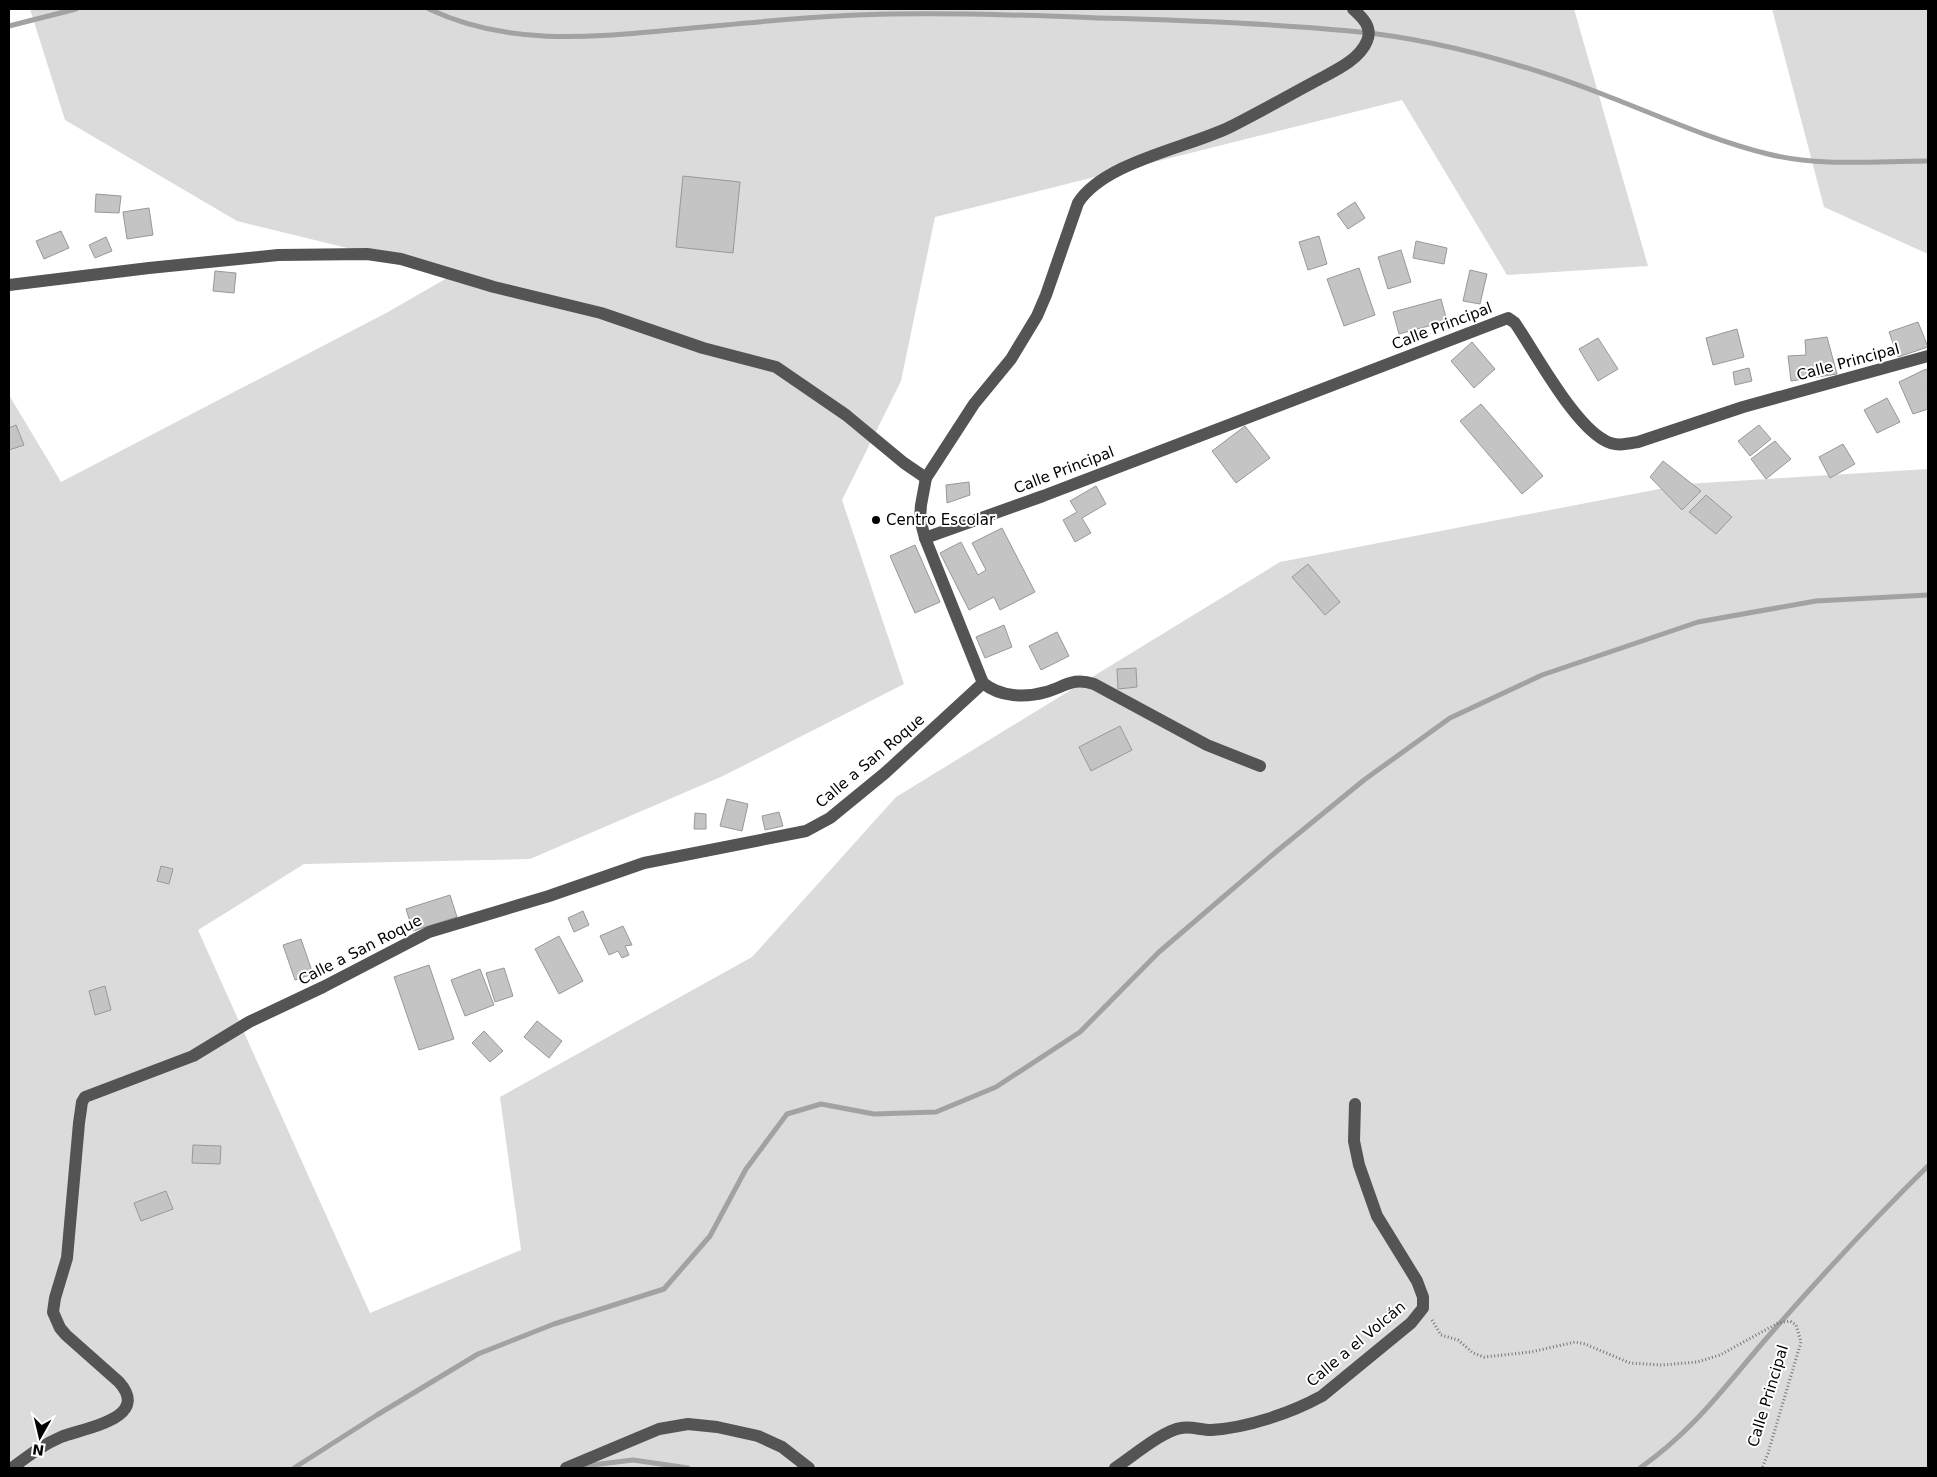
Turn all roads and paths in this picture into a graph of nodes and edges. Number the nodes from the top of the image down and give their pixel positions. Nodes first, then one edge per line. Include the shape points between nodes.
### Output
1 (1353, 9) edge
2 (9, 285) edge
3 (1928, 356) edge
4 (926, 478) junction
5 (924, 538) junction
6 (984, 683) junction
7 (1260, 766) dead end
8 (1355, 1104) dead end
9 (1423, 1308) junction
10 (12, 1468) edge
11 (566, 1468) edge
12 (809, 1468) edge
13 (1115, 1468) edge
14 (1762, 1468) edge

1 - 4 street via 1369,30 1363,49 1352,59 1229,127 1137,162 1084,194 1037,316 1011,359 974,404
2 - 4 street via 278,255 367,254 401,259 494,287 601,313 704,348 776,367
3 - 5 street, Calle Principal via 1743,407 1625,445 1605,441 1593,432 1570,407 1515,323 1508,318 1043,496
4 - 5 street via 920,519
5 - 6 street
6 - 7 street via 992,690 1016,695 1035,694 1075,680 1094,684 1207,744
6 - 10 street, Calle a San Roque via 885,772 830,818 811,828 644,863 429,932 249,1022 193,1056 85,1097 77,1142 66,1258 53,1312 66,1335 126,1390 128,1401 119,1416 36,1449
8 - 9 street via 1354,1141 1359,1165 1377,1216 1417,1281
9 - 13 street, Calle a el Volcán via 1411,1323 1322,1396 1306,1405 1232,1427 1209,1430 1180,1428 1166,1433
9 - 14 path, Calle Principal via 1441,1335 1458,1340 1484,1358 1575,1342 1630,1363 1662,1365 1698,1362 1720,1355 1778,1323 1790,1321 1796,1324 1801,1342
11 - 12 street via 659,1428 688,1424 758,1436 782,1447

